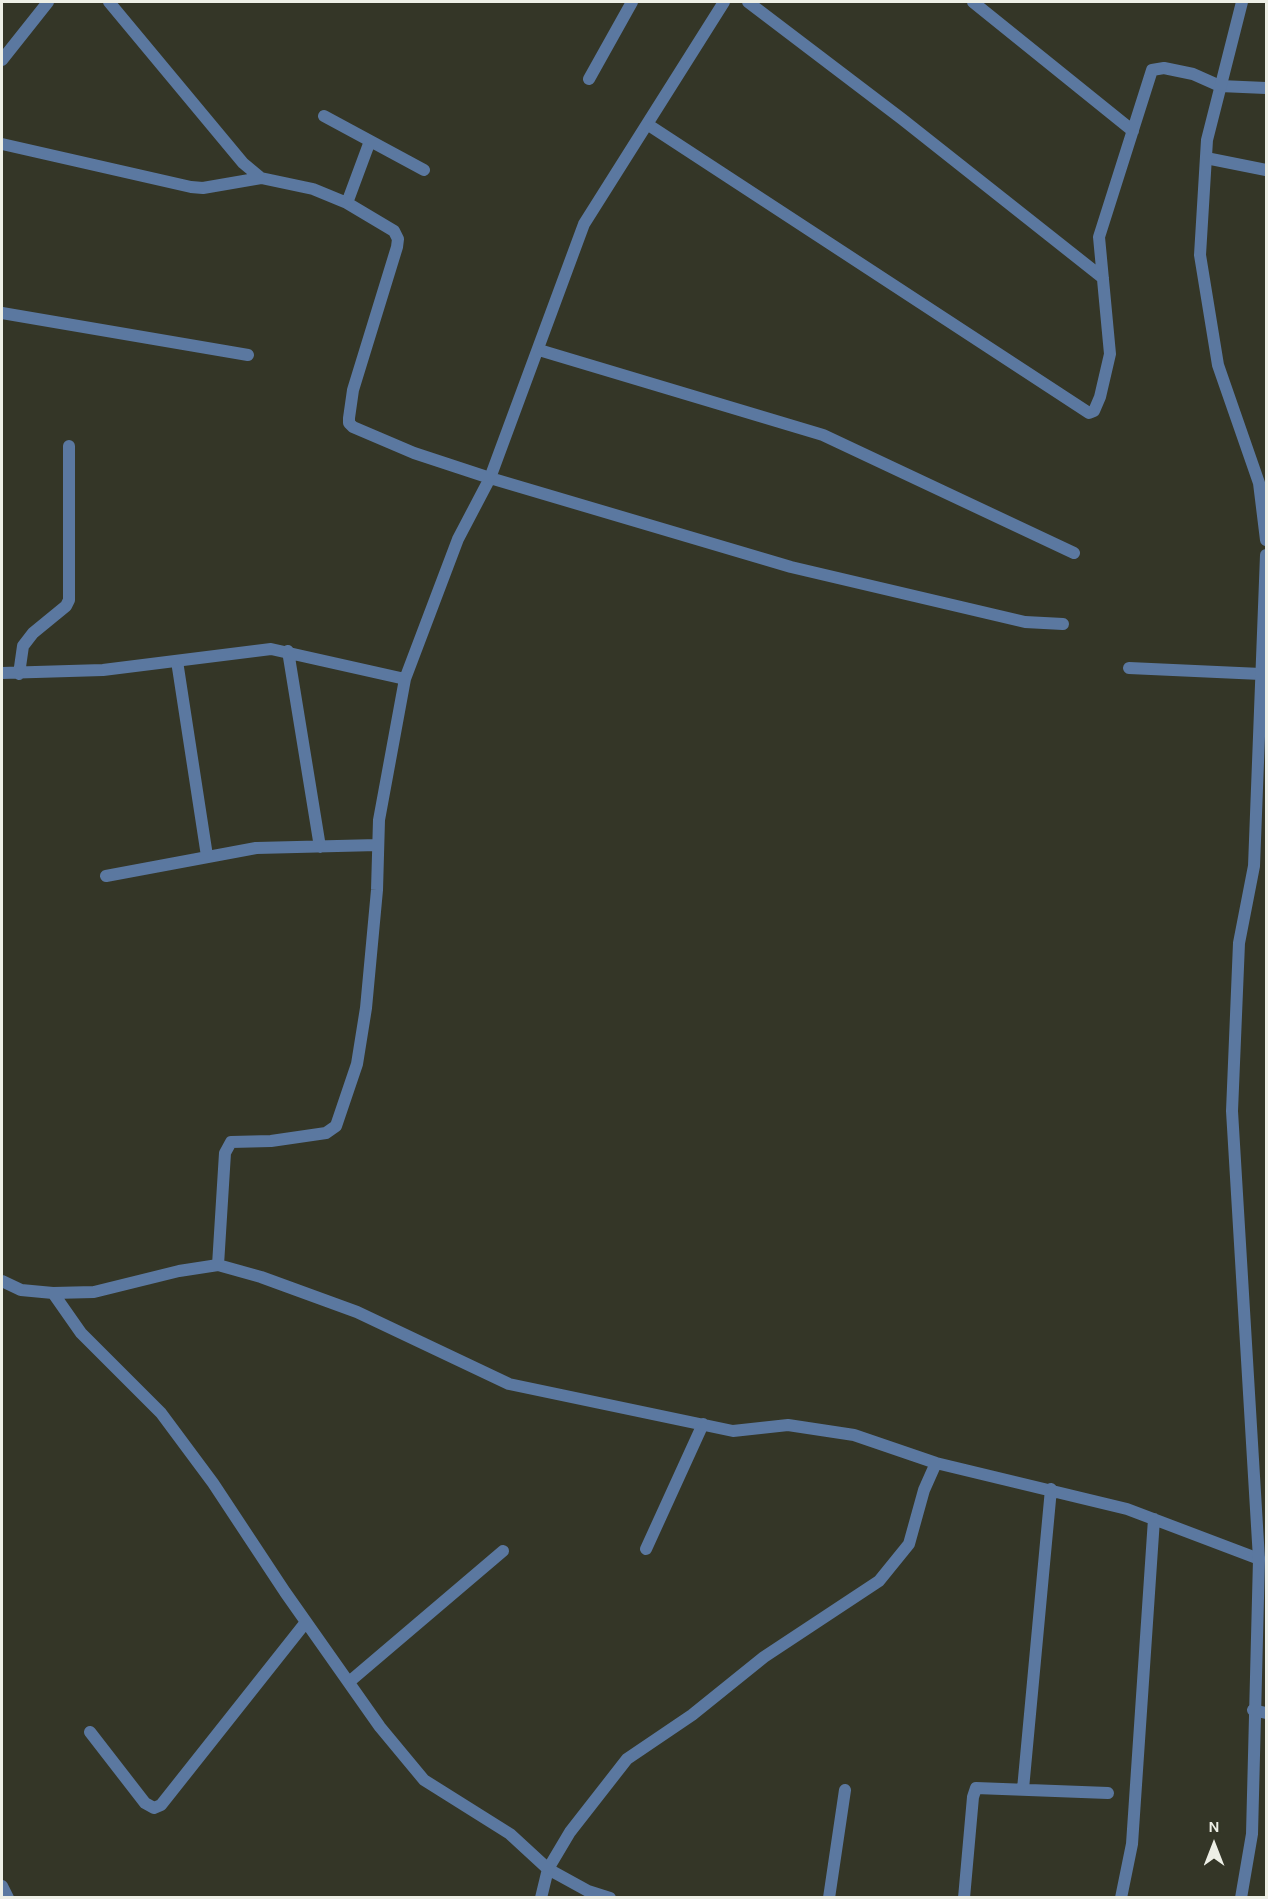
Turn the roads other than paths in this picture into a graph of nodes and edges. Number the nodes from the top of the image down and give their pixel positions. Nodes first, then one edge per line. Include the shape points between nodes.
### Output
1 (48, 2) edge
2 (109, 2) edge
3 (632, 2) edge
4 (724, 2) edge
5 (748, 2) edge
6 (974, 2) edge
7 (1242, 2) edge
8 (2, 60) edge
9 (589, 79) dead end
10 (1220, 86) junction
11 (1266, 88) edge
12 (324, 116) dead end
13 (647, 124) junction
14 (1133, 131) junction
15 (370, 141) junction
16 (2, 144) edge
17 (1206, 158) junction
18 (424, 170) dead end
19 (1266, 170) edge
20 (261, 178) junction
21 (347, 203) junction
22 (1103, 278) junction
23 (2, 313) edge
24 (539, 350) junction
25 (248, 355) dead end
26 (69, 446) dead end
27 (490, 478) junction
28 (1266, 540) edge
29 (1074, 553) dead end
30 (1266, 555) edge
31 (1265, 615) edge
32 (1063, 624) dead end
33 (288, 651) junction
34 (177, 661) junction
35 (1129, 668) dead end
36 (2, 673) edge
37 (19, 674) junction
38 (1261, 674) junction
39 (405, 679) junction
40 (1262, 778) edge
41 (378, 845) junction
42 (320, 847) junction
43 (207, 856) junction
44 (106, 876) dead end
45 (218, 1265) junction
46 (2, 1281) edge
47 (53, 1293) junction
48 (703, 1424) junction
49 (936, 1463) junction
50 (1051, 1489) junction
51 (1154, 1519) junction
52 (646, 1549) dead end
53 (503, 1551) dead end
54 (1259, 1559) junction
55 (306, 1622) junction
56 (349, 1682) junction
57 (1254, 1710) junction
58 (1266, 1713) edge
59 (90, 1732) dead end
60 (1023, 1789) junction
61 (845, 1790) dead end
62 (1108, 1793) dead end
63 (548, 1869) junction
64 (2, 1886) edge
65 (8, 1898) edge
66 (541, 1898) edge
67 (610, 1898) edge
68 (829, 1898) edge
69 (964, 1898) edge
70 (1121, 1898) edge
71 (1241, 1898) edge

1 - 8 street
2 - 20 street via 243,163
3 - 9 street
4 - 13 street
5 - 22 street
6 - 14 street
7 - 10 street
10 - 11 street
10 - 14 street via 1193,74 1164,68 1152,70
10 - 17 street
12 - 15 street
13 - 22 street via 1089,413 1100,397 1110,354
13 - 24 street via 584,224
14 - 22 street via 1099,237
15 - 18 street
15 - 21 street
16 - 20 street via 203,189
17 - 19 street
17 - 28 street via 1200,255 1218,365 1259,483
20 - 21 street via 313,189
21 - 27 street via 388,226 398,239 353,390 349,423 414,453
23 - 25 street
24 - 27 street
24 - 29 street via 823,435
26 - 37 street via 69,600 23,646
27 - 32 street via 791,567 1025,621
27 - 39 street via 458,539
30 - 31 street
31 - 38 street
33 - 34 street via 271,649
33 - 39 street
33 - 42 street
34 - 37 street
34 - 43 street
35 - 38 street
36 - 37 street
38 - 40 street
39 - 41 street via 379,820
40 - 54 street via 1254,866 1239,942 1232,1111
41 - 42 street
41 - 45 street via 366,1008 357,1064 340,1116 336,1126 326,1133 231,1142 225,1153
42 - 43 street via 256,848
43 - 44 street
45 - 47 street via 94,1292
45 - 48 street via 357,1312 509,1384
46 - 47 street via 21,1290
47 - 55 street via 81,1333 161,1413
48 - 49 street via 733,1431 788,1425 854,1435
48 - 52 street
49 - 50 street
49 - 63 street via 909,1544 879,1581 764,1657 692,1715 627,1759 570,1832
50 - 51 street
50 - 60 street
51 - 54 street
51 - 70 street via 1132,1844
53 - 56 street
54 - 57 street
55 - 56 street
55 - 59 street via 161,1805 154,1808 145,1803
56 - 63 street via 424,1780 510,1834
57 - 58 street
57 - 71 street via 1252,1834
60 - 62 street
60 - 69 street via 976,1788
61 - 68 street
63 - 66 street
63 - 67 street
64 - 65 street

